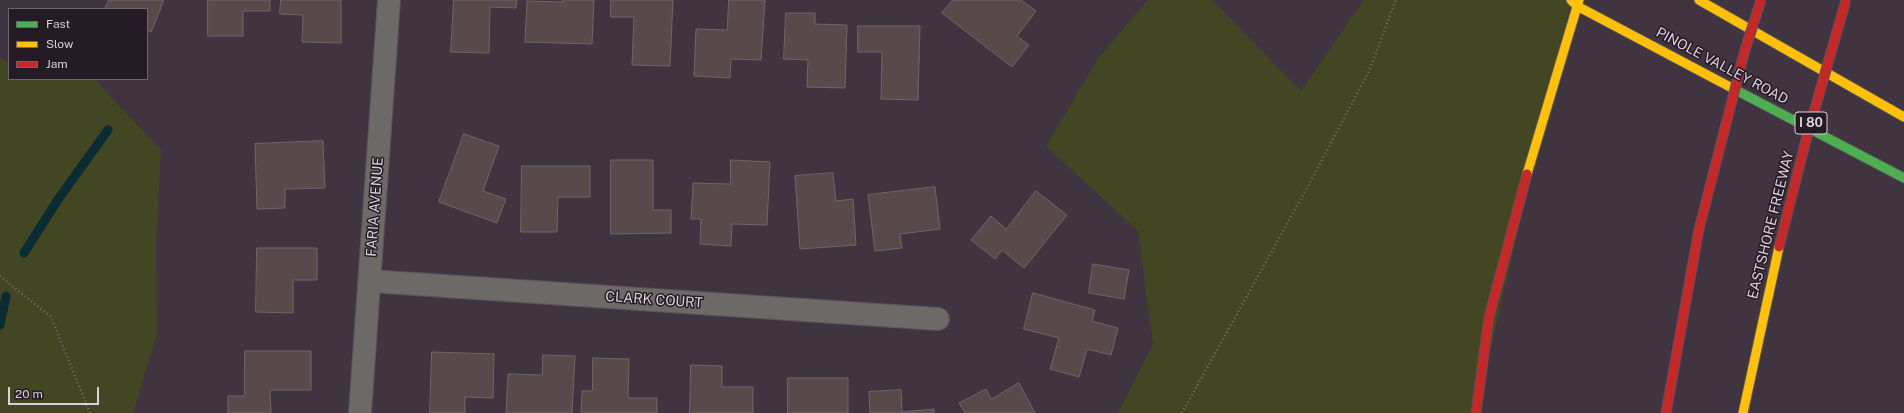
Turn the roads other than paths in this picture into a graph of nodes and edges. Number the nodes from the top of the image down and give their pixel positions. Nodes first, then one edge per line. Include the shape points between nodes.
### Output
1 (389, 0) edge
2 (1699, 0) edge
3 (1762, 0) edge
4 (1846, 0) edge
5 (1575, 2) edge
6 (1904, 117) edge
7 (1904, 178) edge
8 (370, 281) junction
9 (938, 319) dead end
10 (360, 413) edge
11 (1476, 413) edge
12 (1666, 413) edge
13 (1743, 413) edge

1 - 8 street, FARIA AVENUE
2 - 6 main road
3 - 12 main road, bridge via 1745,50 1700,229
4 - 13 main road, EASTSHORE FREEWAY / I 80, bridge via 1779,247
5 - 7 main road, PINOLE VALLEY ROAD
5 - 11 main road via 1489,317
8 - 9 street, CLARK COURT
8 - 10 street, FARIA AVENUE

